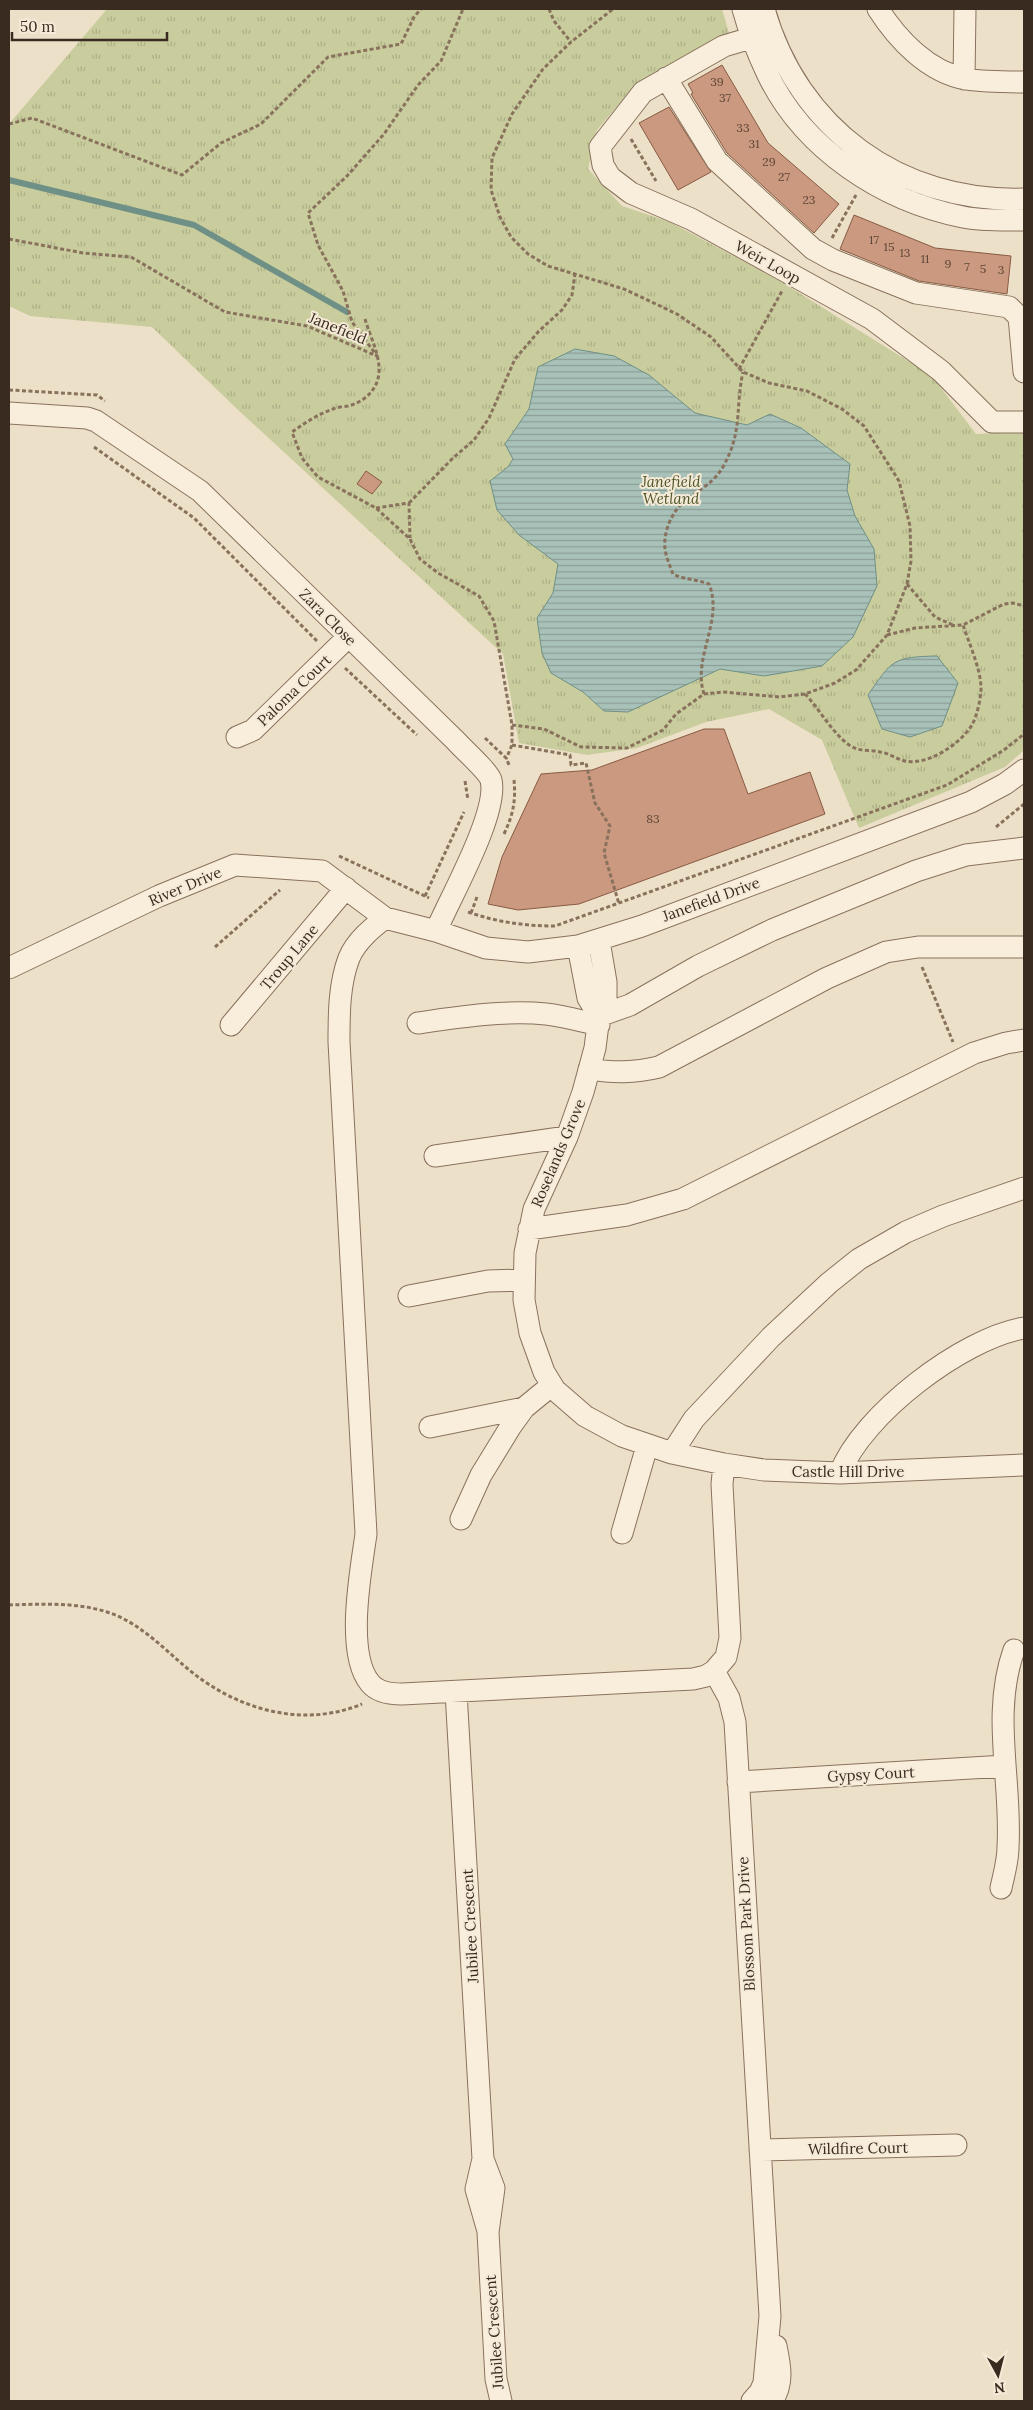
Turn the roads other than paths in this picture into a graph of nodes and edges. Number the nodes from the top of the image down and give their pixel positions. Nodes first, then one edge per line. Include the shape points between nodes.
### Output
1 (743, 9) edge
2 (764, 9) edge
3 (878, 9) edge
4 (965, 9) edge
5 (761, 35) junction
6 (666, 78) junction
7 (964, 79) junction
8 (1024, 82) edge
9 (1024, 199) edge
10 (1024, 220) edge
11 (1024, 372) edge
12 (9, 413) edge
13 (1024, 422) edge
14 (348, 637) junction
15 (237, 737) dead end
16 (1024, 770) edge
17 (1024, 848) edge
18 (346, 888) junction
19 (365, 901) joint
20 (385, 918) junction
21 (436, 931) junction
22 (599, 941) junction
23 (578, 946) junction
24 (1024, 948) edge
25 (9, 968) edge
26 (599, 1021) junction
27 (418, 1023) dead end
28 (231, 1025) dead end
29 (1024, 1040) edge
30 (589, 1069) junction
31 (567, 1137) junction
32 (435, 1156) dead end
33 (1024, 1188) edge
34 (529, 1229) junction
35 (523, 1280) junction
36 (409, 1296) dead end
37 (1024, 1328) edge
38 (552, 1385) junction
39 (524, 1408) junction
40 (430, 1427) dead end
41 (647, 1446) junction
42 (672, 1453) junction
43 (724, 1464) junction
44 (1024, 1465) edge
45 (840, 1473) junction
46 (461, 1519) dead end
47 (622, 1533) dead end
48 (1014, 1650) dead end
49 (714, 1671) junction
50 (456, 1692) junction
51 (1005, 1766) junction
52 (738, 1782) junction
53 (1000, 1888) dead end
54 (956, 2145) dead end
55 (760, 2150) junction
56 (767, 2399) edge
57 (501, 2401) edge

1 - 5 street
2 - 5 street
3 - 7 street via 916,54
4 - 7 street
5 - 6 street, Weir Loop via 724,46
5 - 9 street via 820,116 868,156 903,176 944,190 978,198
5 - 10 street via 767,74 780,98 818,143 842,164 888,192 942,212 994,220
6 - 11 street via 717,161 813,248 833,260 916,293 1009,307 1019,317
6 - 13 street, Weir Loop via 643,92 600,147 603,165 610,177 631,194 691,219 872,319 941,371 992,422
7 - 8 street
12 - 14 street, Zara Close via 86,418 140,449 200,491
14 - 15 street, Paloma Court via 252,730
14 - 21 street, Zara Close via 490,778 492,791 487,819
16 - 22 street, Janefield Drive via 971,802
17 - 26 street via 966,855 916,871 772,930 698,966
18 - 19 street, River Drive
18 - 25 street, River Drive via 322,871 235,865 159,896
18 - 28 street, Troup Lane
19 - 20 street, Janefield Drive
20 - 21 street, Janefield Drive
20 - 50 street via 366,934 349,957 340,998 339,1042 366,1534 357,1596 357,1634 360,1662 370,1684 388,1694
21 - 23 street, Janefield Drive via 506,952 554,951
22 - 23 street, Janefield Drive
22 - 26 street, Roselands Grove via 606,982 606,998
23 - 26 street via 588,998
24 - 30 street via 918,947 886,952 827,978 659,1067 629,1073
26 - 27 street via 533,1014
26 - 30 street, Roselands Grove
29 - 34 street via 987,1048 961,1060 683,1199 626,1215
30 - 31 street, Roselands Grove
31 - 32 street
31 - 34 street, Roselands Grove via 541,1189
33 - 42 street via 943,1216 906,1232 859,1259 771,1337 694,1419
34 - 35 street, Roselands Grove
35 - 36 street via 488,1281
35 - 38 street, Roselands Grove via 530,1333 538,1360
37 - 45 street via 999,1334 965,1350 930,1374 867,1431 850,1451
38 - 39 street
38 - 41 street, Roselands Grove via 585,1416
39 - 40 street
39 - 46 street via 480,1475
41 - 42 street, Roselands Grove
41 - 47 street
42 - 43 street, Castle Hill Drive
43 - 45 street, Castle Hill Drive via 764,1470
43 - 49 street via 722,1484 729,1648
44 - 45 street, Castle Hill Drive
48 - 51 street via 1004,1685 1002,1710
49 - 50 street via 693,1679
49 - 52 street, Blossom Park Drive via 733,1710
50 - 57 street, Jubilee Crescent via 483,2159 476,2189 488,2232 496,2379
51 - 52 street, Gypsy Court
51 - 53 street via 1008,1848
52 - 55 street, Blossom Park Drive
54 - 55 street, Wildfire Court
55 - 56 street, Blossom Park Drive via 770,2316

